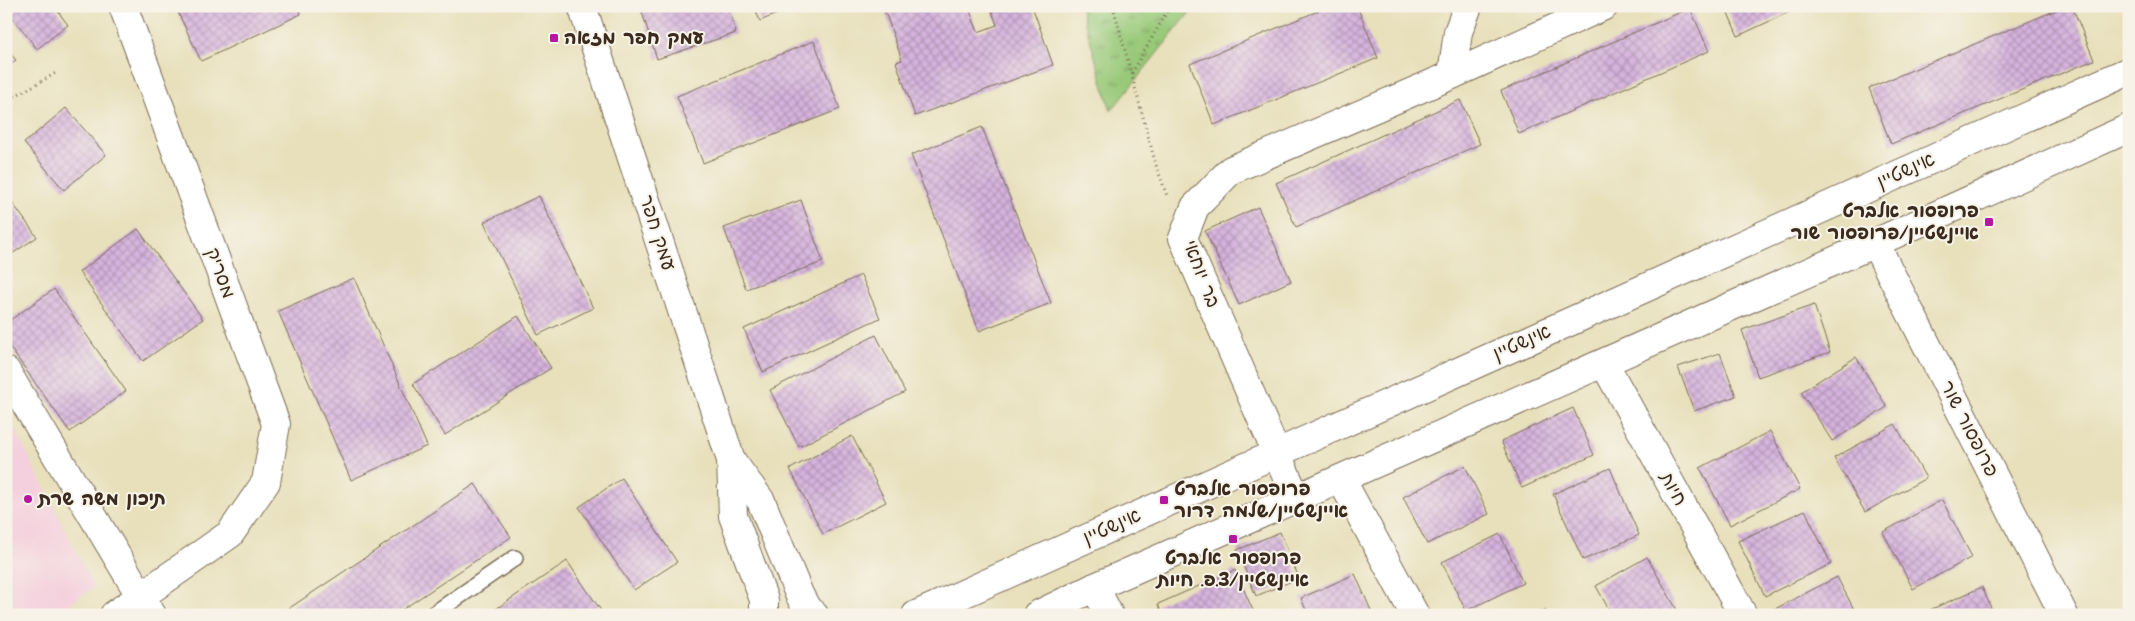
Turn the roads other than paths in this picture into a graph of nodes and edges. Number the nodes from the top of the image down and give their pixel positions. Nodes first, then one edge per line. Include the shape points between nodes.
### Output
1 (123, 6) edge
2 (582, 6) edge
3 (1468, 6) edge
4 (1604, 6) edge
5 (2129, 71) edge
6 (1452, 75) junction
7 (2129, 128) edge
8 (1875, 243) junction
9 (1604, 363) junction
10 (6, 371) edge
11 (1276, 453) junction
12 (731, 460) junction
13 (1341, 479) junction
14 (1296, 498) junction
15 (515, 558) dead end
16 (1095, 587) junction
17 (146, 606) edge
18 (114, 615) edge
19 (432, 615) edge
20 (764, 615) edge
21 (814, 615) edge
22 (916, 615) edge
23 (1037, 615) edge
24 (1109, 615) edge
25 (1415, 615) edge
26 (1743, 615) edge
27 (2064, 615) edge

1 - 17 street, מסריק via 276,424 266,482 230,534
2 - 12 street, עמק חפר
3 - 6 street via 1458,32
4 - 6 street, בר יוחאי
5 - 11 street, אינשטיין
6 - 11 street, בר יוחאי via 1231,170 1195,207 1183,238
7 - 8 street
8 - 9 street
8 - 27 street, פרופסור שור
9 - 13 street
9 - 26 street, חיות
10 - 17 street
11 - 14 street, בר יוחאי
11 - 22 street, אינשטיין
12 - 20 street, עמק חפר via 733,516 764,600
12 - 21 street, עמק חפר via 761,501 799,594
13 - 14 street
13 - 25 street
14 - 16 street
15 - 19 lane
16 - 23 street
16 - 24 street
17 - 18 street

